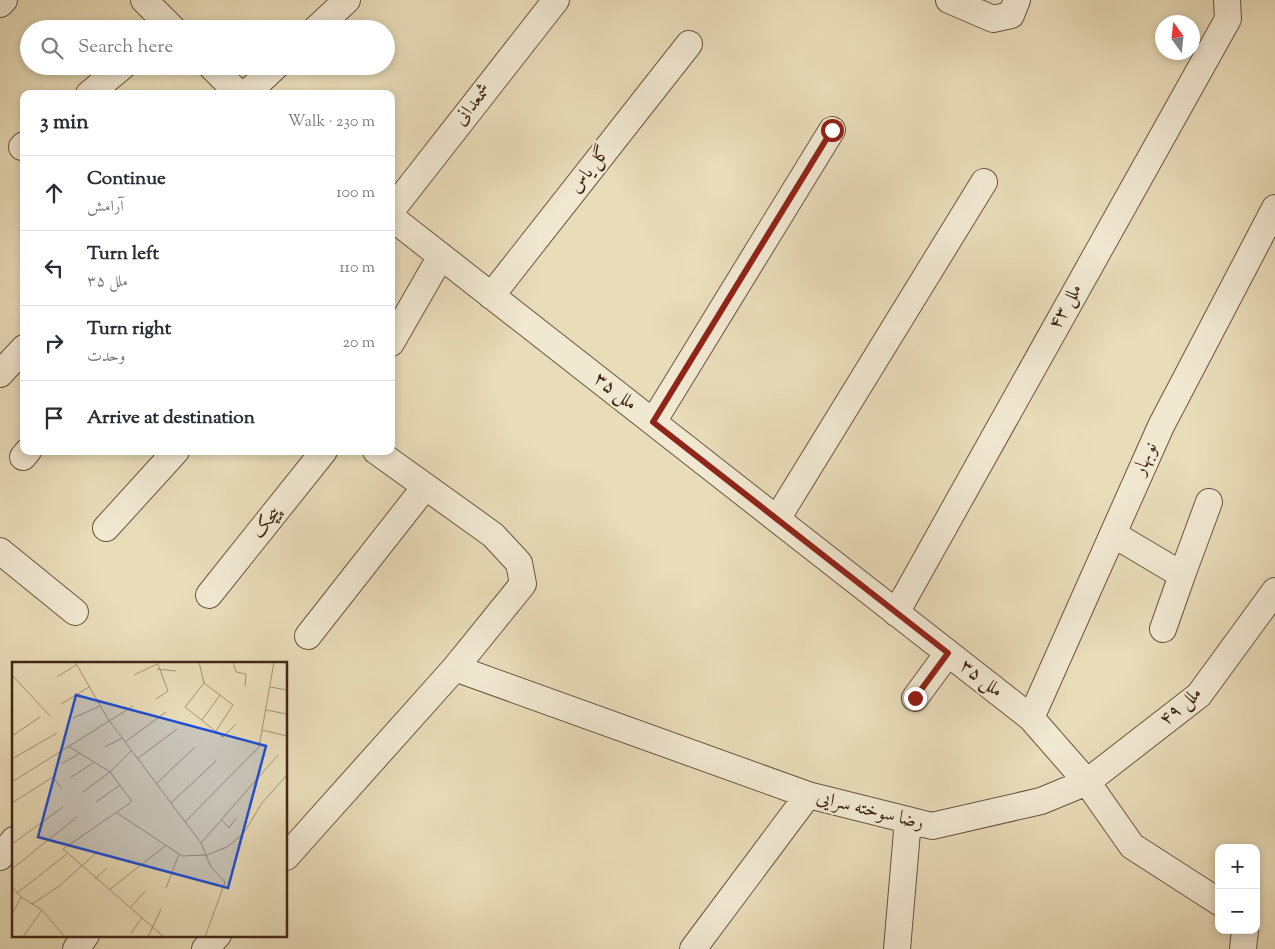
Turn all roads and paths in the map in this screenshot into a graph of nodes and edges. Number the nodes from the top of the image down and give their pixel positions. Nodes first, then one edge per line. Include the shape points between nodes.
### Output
1 (4, 0) edge
2 (144, 0) edge
3 (347, 0) edge
4 (556, 0) edge
5 (949, 0) edge
6 (1017, 0) edge
7 (1227, 0) edge
8 (0, 4) edge
9 (164, 20) edge
10 (326, 20) edge
11 (689, 44) dead end
12 (112, 75) edge
13 (220, 75) edge
14 (266, 75) edge
15 (94, 90) edge
16 (235, 90) edge
17 (250, 90) edge
18 (832, 130) dead end
19 (984, 182) dead end
20 (395, 206) edge
21 (1275, 208) edge
22 (395, 220) edge
23 (441, 256) junction
24 (492, 296) junction
25 (395, 337) edge
26 (20, 352) edge
27 (0, 374) edge
28 (653, 422) junction
29 (172, 455) edge
30 (321, 455) edge
31 (382, 455) edge
32 (426, 487) junction
33 (1209, 502) dead end
34 (776, 519) junction
35 (106, 528) dead end
36 (1112, 534) junction
37 (0, 551) edge
38 (1182, 575) junction
39 (1275, 591) edge
40 (209, 595) dead end
41 (75, 612) dead end
42 (896, 612) junction
43 (1163, 629) dead end
44 (308, 636) dead end
45 (948, 653) junction
46 (455, 668) junction
47 (915, 698) dead end
48 (1031, 718) junction
49 (1087, 782) junction
50 (808, 795) junction
51 (908, 820) junction
52 (12, 842) edge
53 (288, 856) edge
54 (0, 857) edge
55 (1215, 899) edge
56 (1244, 934) edge
57 (85, 936) edge
58 (217, 936) edge
59 (76, 949) edge
60 (205, 949) edge
61 (693, 949) edge
62 (897, 949) edge
63 (1243, 949) edge

1 - 8 street
2 - 9 street
3 - 10 street
4 - 20 street, شمعدانی
5 - 6 street via 993,19 1011,15
7 - 42 street, ملل ۴۳ via 1228,20
11 - 24 street, گل یاس
12 - 15 street
13 - 16 street
14 - 17 street
18 - 28 street
19 - 34 street
21 - 36 street, نوبهار via 1161,426
22 - 23 street, ملل ۳۵
23 - 24 street, ملل ۳۵
23 - 25 street
24 - 28 street, ملل ۳۵
26 - 27 street
28 - 34 street, ملل ۳۵
29 - 35 street
30 - 40 street, پیچک
31 - 32 street
32 - 44 street
32 - 46 street via 493,535 519,563 523,584
33 - 38 street
34 - 42 street, ملل ۳۵
36 - 38 street
36 - 48 street, نوبهار
37 - 41 street
38 - 43 street
39 - 49 street, ملل ۴۹ via 1200,695
42 - 45 street, ملل ۳۵
45 - 47 street
45 - 48 street, ملل ۳۵
46 - 50 street
46 - 53 street
48 - 49 street, ملل ۳۵
49 - 51 street, رضا سوخته سرایی via 1041,801 932,826
49 - 55 street, ملل ۳۵ via 1132,846
50 - 51 street, رضا سوخته سرایی
50 - 61 street, رضا سوخته سرایی
51 - 62 street
52 - 54 street
56 - 63 street
57 - 59 street
58 - 60 street

